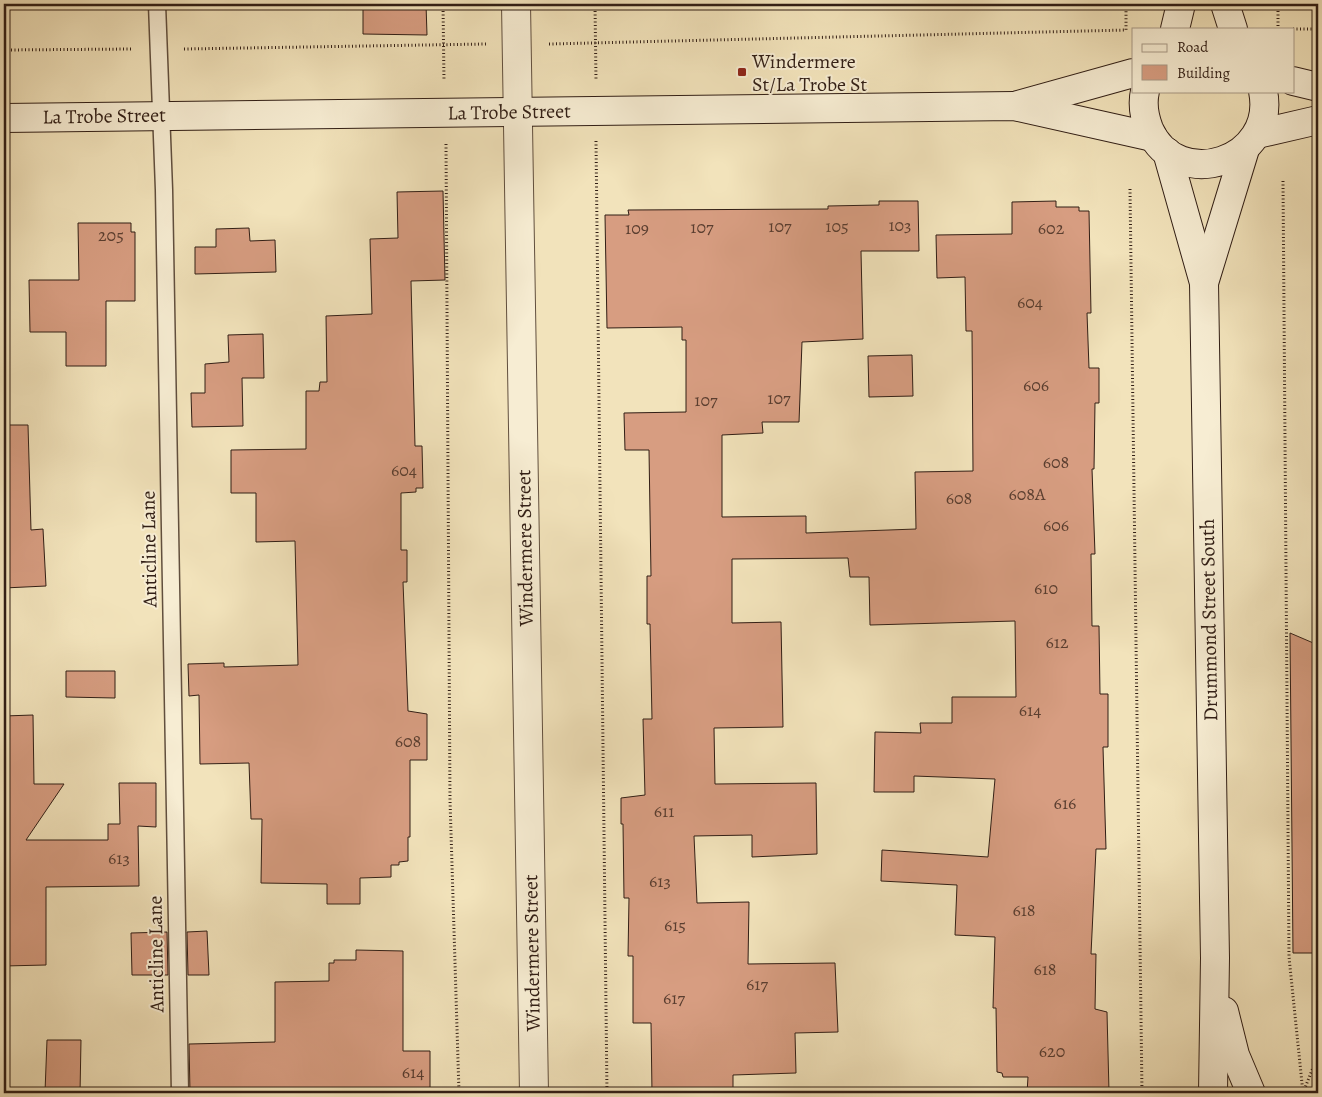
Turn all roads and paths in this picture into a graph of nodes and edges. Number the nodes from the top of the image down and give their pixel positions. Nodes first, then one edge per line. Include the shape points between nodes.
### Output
1 (157, 4) edge
2 (516, 4) edge
3 (595, 4) edge
4 (1126, 4) edge
5 (1181, 4) edge
6 (1225, 4) edge
7 (1278, 4) edge
8 (1175, 28) edge
9 (1233, 28) edge
10 (1278, 28) edge
11 (1294, 29) edge
12 (1318, 29) edge
13 (517, 44) junction
14 (596, 44) junction
15 (159, 49) junction
16 (4, 50) edge
17 (1132, 73) edge
18 (1294, 81) edge
19 (1318, 87) edge
20 (1145, 92) edge
21 (1263, 92) edge
22 (1014, 106) junction
23 (596, 111) junction
24 (517, 112) junction
25 (161, 115) junction
26 (4, 118) edge
27 (1318, 120) edge
28 (1251, 141) junction
29 (1160, 144) junction
30 (1283, 181) dead end
31 (447, 188) dead end
32 (1130, 189) dead end
33 (1204, 283) junction
34 (1215, 958) junction
35 (1318, 1055) edge
36 (180, 1093) edge
37 (459, 1093) edge
38 (534, 1093) edge
39 (607, 1093) edge
40 (1142, 1093) edge
41 (1213, 1093) edge
42 (1251, 1093) edge
43 (1303, 1093) edge

1 - 15 lane, Anticline Lane
2 - 13 main road, Windermere Street
3 - 14 path
4 - 14 path via 1126,30
5 - 8 main road
6 - 9 main road
7 - 10 path
11 - 12 path
13 - 14 path
13 - 15 path
13 - 24 main road, Windermere Street
14 - 23 path
15 - 16 path
15 - 25 lane, Anticline Lane
17 - 22 main road, La Trobe Street
18 - 19 main road
20 - 29 main road, Drummond Street South via 1146,120
21 - 28 main road, Drummond Street South via 1263,118
22 - 23 main road, La Trobe Street
22 - 29 main road, La Trobe Street
23 - 24 main road, La Trobe Street
23 - 39 path
24 - 25 main road, La Trobe Street
24 - 38 main road, Windermere Street
25 - 26 main road, La Trobe Street
25 - 36 lane, Anticline Lane
27 - 28 main road
28 - 29 main road, La Trobe Street via 1227,160 1207,164 1186,162
28 - 33 main road, Drummond Street South
29 - 33 main road, Drummond Street South
30 - 43 path via 1289,956
31 - 37 path via 450,800
32 - 40 path
33 - 34 main road, Drummond Street South
34 - 41 main road, Drummond Street South
34 - 42 main road, Drummond Street South via 1231,1038
35 - 43 path

